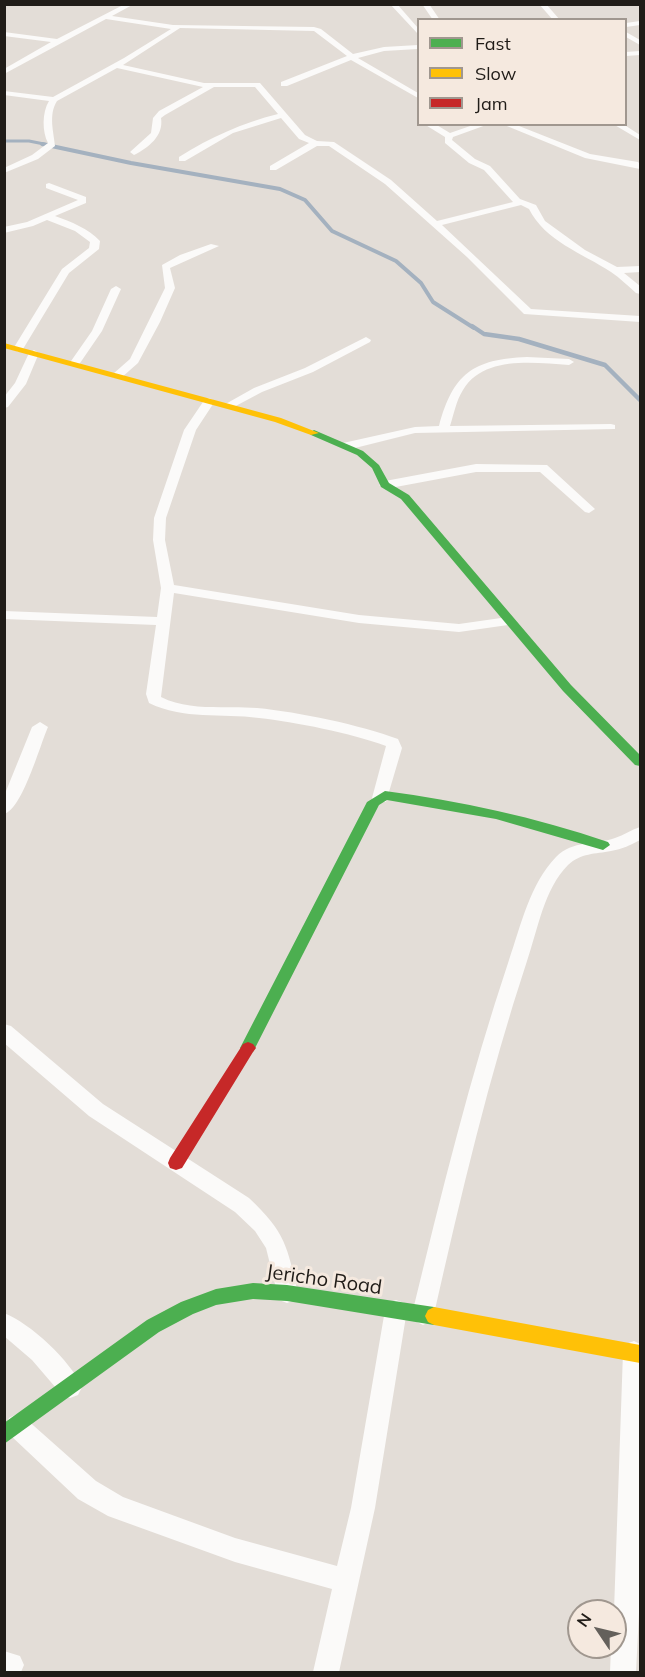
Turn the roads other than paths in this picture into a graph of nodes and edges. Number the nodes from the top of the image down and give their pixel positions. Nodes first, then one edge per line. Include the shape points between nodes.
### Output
1 (131, 4) edge
2 (393, 4) edge
3 (425, 4) edge
4 (542, 4) edge
5 (105, 17) junction
6 (436, 18) edge
7 (555, 18) edge
8 (176, 27) junction
9 (417, 31) edge
10 (4, 34) edge
11 (627, 35) edge
12 (59, 41) junction
13 (640, 43) edge
14 (417, 47) edge
15 (352, 57) junction
16 (4, 64) edge
17 (16, 65) junction
18 (117, 66) junction
19 (4, 72) edge
20 (284, 84) dead end
21 (211, 86) junction
22 (4, 93) edge
23 (417, 95) edge
24 (54, 99) junction
25 (283, 115) junction
26 (432, 126) edge
27 (479, 126) edge
28 (511, 126) edge
29 (620, 126) edge
30 (449, 136) junction
31 (640, 138) edge
32 (315, 143) junction
33 (134, 152) dead end
34 (182, 159) dead end
35 (640, 167) edge
36 (273, 168) dead end
37 (4, 171) edge
38 (49, 186) dead end
39 (517, 201) junction
40 (47, 217) junction
41 (434, 224) junction
42 (4, 230) edge
43 (214, 246) dead end
44 (640, 269) edge
45 (615, 270) junction
46 (116, 289) dead end
47 (640, 291) edge
48 (640, 319) edge
49 (366, 340) dead end
50 (4, 345) edge
51 (18, 349) junction
52 (34, 353) junction
53 (569, 362) dead end
54 (74, 364) junction
55 (117, 376) junction
56 (209, 401) junction
57 (5, 403) edge
58 (228, 406) junction
59 (611, 427) dead end
60 (444, 429) junction
61 (346, 446) junction
62 (385, 485) junction
63 (589, 509) dead end
64 (168, 588) junction
65 (4, 615) edge
66 (163, 621) junction
67 (508, 621) junction
68 (40, 727) dead end
69 (640, 762) edge
70 (380, 798) junction
71 (4, 809) edge
72 (640, 833) edge
73 (603, 845) junction
74 (4, 1031) edge
75 (176, 1163) junction
76 (287, 1293) junction
77 (396, 1310) junction
78 (423, 1314) junction
79 (4, 1323) edge
80 (638, 1353) edge
81 (70, 1388) junction
82 (11, 1431) edge
83 (347, 1581) junction
84 (326, 1672) edge
85 (624, 1672) edge

1 - 5 street
2 - 9 street
3 - 6 street
4 - 7 street
5 - 8 street
5 - 12 street
8 - 15 street via 314,29
8 - 18 street
10 - 12 street
11 - 13 street
12 - 17 street
14 - 15 street via 384,49
15 - 20 street
15 - 23 street
16 - 17 street
17 - 19 street
18 - 21 street
18 - 24 street
21 - 25 street via 257,85
21 - 33 street via 162,113 157,118 156,135
22 - 24 street
24 - 37 street via 47,134 52,143 35,157
25 - 32 street via 302,137
25 - 34 street via 217,136
26 - 30 street
27 - 30 street
28 - 35 street via 588,156
29 - 31 street
30 - 39 street via 452,146 487,168
32 - 36 street
32 - 41 street via 331,144 366,167
38 - 40 street via 83,201
39 - 41 street
39 - 45 street via 533,207 541,223
40 - 42 street
40 - 51 street via 82,231 96,245 65,271
41 - 48 street via 528,312
43 - 55 street via 165,267 170,288 134,361
44 - 45 street
45 - 47 street
46 - 54 street via 97,331
49 - 58 street
50 - 51 street
51 - 52 street
52 - 54 street
52 - 57 street via 20,384
53 - 60 street via 517,360 488,366 462,382
54 - 55 street
55 - 56 street
56 - 58 street
56 - 64 street via 190,430 160,518 159,540
58 - 61 street
59 - 60 street
60 - 61 street via 415,430
61 - 62 street via 376,467
62 - 63 street via 476,468 543,468
62 - 67 street via 405,497
64 - 66 street
64 - 67 street via 359,619 459,628
65 - 66 street
66 - 70 street via 154,700 194,710 258,713 382,738 393,743 394,748
67 - 69 street
68 - 71 street
70 - 73 street via 385,795 425,800 535,821
70 - 75 street via 374,802 252,1042
72 - 73 street via 619,843
73 - 78 street via 571,853 542,894 507,993 464,1142
74 - 75 street via 96,1110
75 - 76 street via 242,1205 262,1224 276,1245
76 - 77 street, Jericho Road
76 - 81 street, Jericho Road via 253,1291 216,1297 187,1308 153,1326
77 - 78 street, Jericho Road
77 - 83 street
78 - 80 street, Jericho Road
79 - 81 street via 45,1356
80 - 85 street
81 - 82 street, Jericho Road
82 - 83 street via 87,1490 117,1507 235,1550
83 - 84 street

